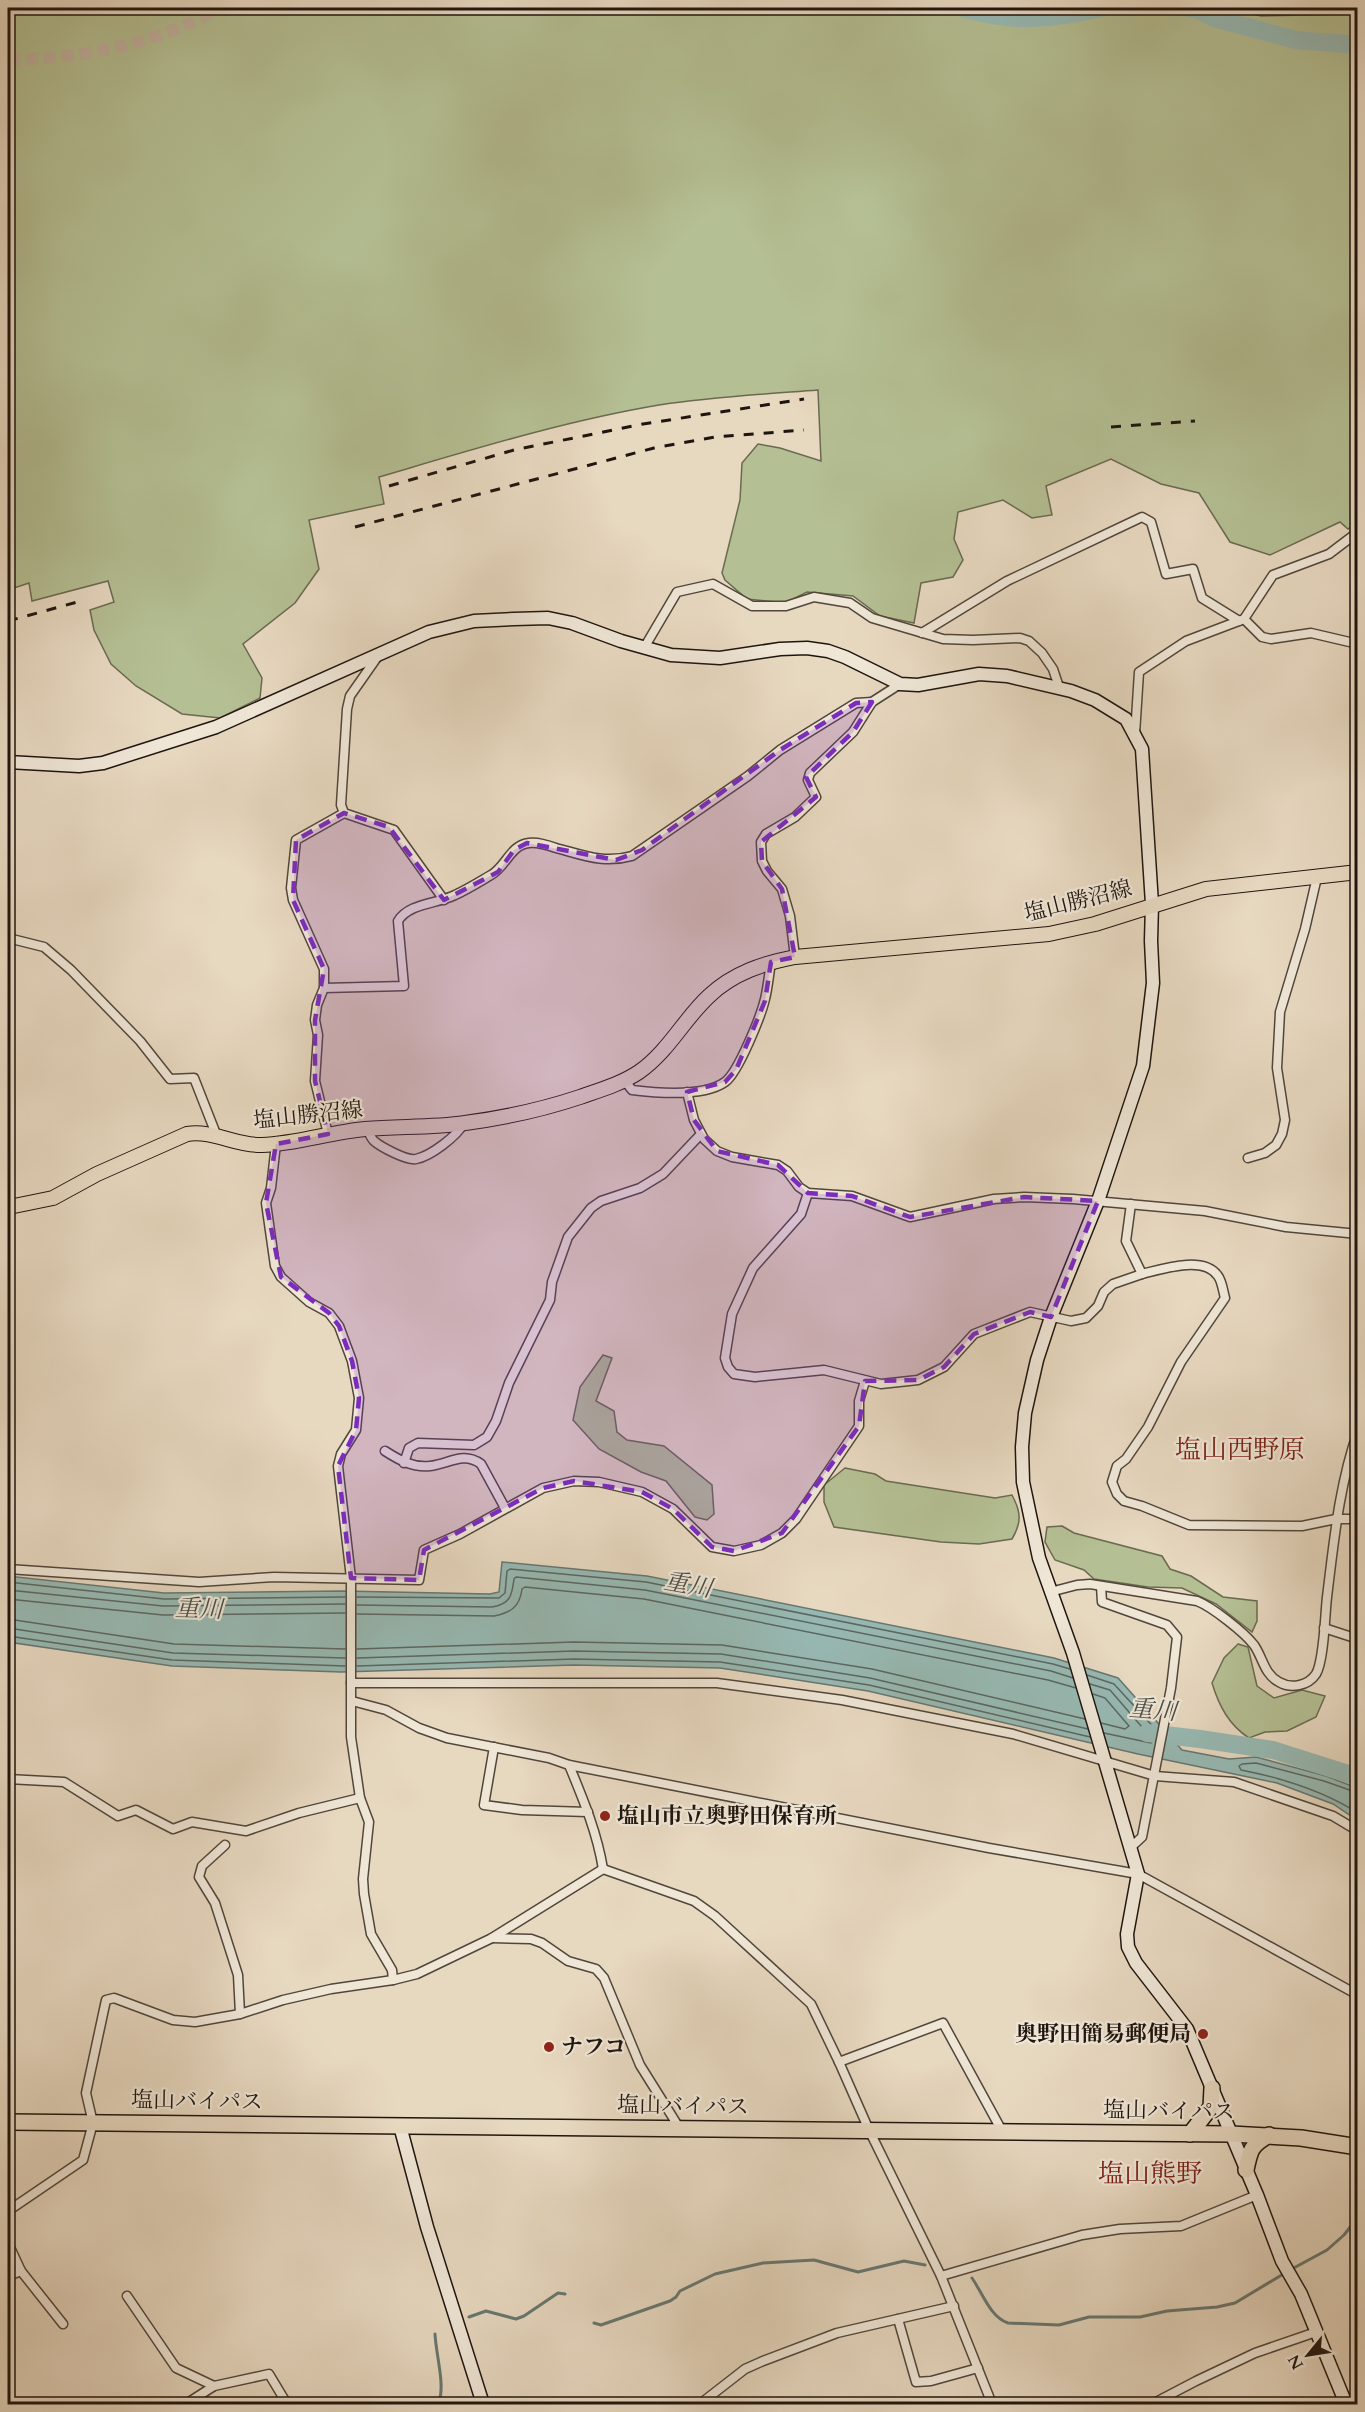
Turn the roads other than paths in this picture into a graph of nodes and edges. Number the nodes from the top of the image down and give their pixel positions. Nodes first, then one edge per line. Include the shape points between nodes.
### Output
1 (1358, 532) edge
2 (1241, 620) junction
3 (922, 633) junction
4 (1358, 644) edge
5 (644, 648) junction
6 (379, 655) junction
7 (900, 684) junction
8 (1059, 687) junction
9 (872, 702) junction
10 (1135, 734) junction
11 (8, 762) edge
12 (344, 813) junction
13 (1358, 872) edge
14 (1317, 877) junction
15 (444, 900) junction
16 (1152, 904) junction
17 (8, 938) edge
18 (795, 957) junction
19 (771, 962) junction
20 (324, 988) junction
21 (624, 1081) junction
22 (687, 1092) junction
23 (464, 1124) junction
24 (367, 1129) junction
25 (216, 1134) junction
26 (328, 1134) junction
27 (701, 1134) junction
28 (276, 1144) junction
29 (1248, 1158) dead end
30 (808, 1193) junction
31 (1098, 1201) junction
32 (8, 1204) edge
33 (1131, 1204) junction
34 (1358, 1234) edge
35 (1142, 1274) junction
36 (1051, 1317) junction
37 (865, 1381) junction
38 (1358, 1431) edge
39 (385, 1451) dead end
40 (404, 1463) junction
41 (505, 1508) junction
42 (1336, 1519) junction
43 (1358, 1519) edge
44 (8, 1569) edge
45 (351, 1578) junction
46 (1101, 1586) junction
47 (1050, 1592) junction
48 (1324, 1628) junction
49 (1358, 1639) edge
50 (351, 1683) junction
51 (352, 1701) junction
52 (494, 1747) junction
53 (1104, 1761) junction
54 (569, 1765) junction
55 (1155, 1775) junction
56 (8, 1779) edge
57 (360, 1798) junction
58 (588, 1812) junction
59 (1358, 1831) edge
60 (225, 1845) dead end
61 (1130, 1848) junction
62 (603, 1869) junction
63 (1138, 1874) junction
64 (492, 1938) junction
65 (393, 1980) junction
66 (1358, 1995) edge
67 (240, 2014) junction
68 (839, 2062) junction
69 (1212, 2088) junction
70 (8, 2122) edge
71 (93, 2122) junction
72 (400, 2126) junction
73 (681, 2129) junction
74 (869, 2130) junction
75 (1002, 2131) junction
76 (1190, 2134) junction
77 (1231, 2134) junction
78 (1269, 2135) junction
79 (1358, 2147) edge
80 (1246, 2170) junction
81 (1257, 2195) junction
82 (8, 2211) edge
83 (8, 2242) edge
84 (21, 2271) junction
85 (8, 2276) edge
86 (941, 2276) junction
87 (127, 2296) dead end
88 (954, 2306) junction
89 (898, 2319) junction
90 (63, 2325) dead end
91 (1316, 2332) junction
92 (978, 2368) junction
93 (214, 2386) junction
94 (186, 2404) edge
95 (287, 2404) edge
96 (483, 2404) edge
97 (700, 2404) edge
98 (992, 2404) edge
99 (1152, 2404) edge
100 (1346, 2404) edge

1 - 2 street via 1329,554 1273,575
2 - 3 street via 1202,598 1194,569 1166,574 1151,522 1142,517 1007,581
2 - 4 street via 1262,637 1271,639 1311,633
2 - 10 street via 1186,641 1139,672
3 - 5 street via 872,618 850,603 814,597 786,606 752,606 713,584 676,592
3 - 8 street via 943,639 1029,641 1053,669
5 - 6 street via 548,618 474,621 429,632
5 - 7 street via 671,655 720,658 807,648 845,657
6 - 11 street via 216,727 103,763 79,766
6 - 12 street via 350,696 347,709 341,805
7 - 8 street via 918,686 979,674
7 - 9 street
8 - 10 street via 1111,709 1126,719
9 - 15 street via 856,703 780,750 632,856 603,860 527,843 514,850 498,872
9 - 18 street via 853,732 810,773 808,780 816,797 760,842 762,861 782,889
10 - 16 street via 1144,768
12 - 15 street via 394,830
12 - 20 street via 295,844 293,900 324,969
13 - 14 main road, 塩山勝沼線
14 - 16 main road, 塩山勝沼線 via 1206,890
14 - 29 street via 1280,1012 1277,1068 1285,1120 1282,1134 1265,1153
15 - 20 street via 412,909 398,921 404,986
16 - 18 main road, 塩山勝沼線 via 1095,924 1049,934
16 - 31 street via 1153,983 1143,1066
17 - 25 street via 44,947 71,970 140,1041 170,1079 194,1078
18 - 19 main road, 塩山勝沼線
19 - 21 main road, 塩山勝沼線 via 716,990 658,1056
19 - 22 street via 765,1000 736,1070 725,1082
20 - 26 street via 316,1012 315,1081
21 - 22 street via 633,1090
21 - 23 main road, 塩山勝沼線 via 578,1098
22 - 27 street
23 - 24 main road, 塩山勝沼線
23 - 24 street via 458,1134 414,1160 374,1141
24 - 26 main road, 塩山勝沼線
25 - 28 main road, 塩山勝沼線 via 249,1144
25 - 32 main road, 塩山勝沼線 via 187,1134 53,1198
26 - 28 main road, 塩山勝沼線
27 - 30 street via 717,1150 732,1157 778,1165
27 - 40 street via 663,1174 591,1208 568,1237 552,1281 550,1300 487,1437 474,1445 418,1443 409,1448
28 - 45 street via 267,1203 275,1266 281,1277 309,1302 329,1313 339,1326 352,1361 359,1398 356,1430 338,1466
30 - 31 street via 852,1196 910,1217 994,1199
30 - 37 street via 801,1214 753,1268 732,1314 725,1358 728,1367 741,1377 824,1370
31 - 33 street
31 - 36 street
33 - 34 street
33 - 35 street via 1126,1241
35 - 36 street via 1113,1284 1086,1318 1071,1321
35 - 42 street via 1183,1265 1208,1266 1218,1276 1226,1298 1181,1362 1148,1427 1113,1473 1117,1494 1189,1525 1302,1526
36 - 37 street via 1030,1312 974,1334 944,1367 918,1380 881,1384
36 - 47 street via 1036,1360 1022,1447 1023,1482
37 - 41 street via 859,1401 859,1426 796,1519 761,1545 734,1551 712,1547 674,1509 642,1492 599,1482 574,1481 543,1488
38 - 42 street
39 - 40 street
40 - 41 street via 429,1466 465,1457 474,1459 481,1464
41 - 45 street via 424,1550 419,1580
42 - 43 street
42 - 48 street
44 - 45 street via 199,1582 274,1577
45 - 50 street
46 - 47 street via 1077,1585
46 - 48 street via 1210,1606 1253,1644 1269,1674 1290,1686 1309,1681 1316,1672
46 - 55 street via 1102,1602 1167,1624 1177,1637
47 - 53 street via 1073,1653
48 - 49 street
50 - 51 street
50 - 53 street via 717,1683 842,1700 1012,1734
51 - 52 street via 386,1710 447,1738
51 - 57 street via 351,1737
52 - 54 street
52 - 58 street via 484,1804 522,1810
53 - 55 street
53 - 61 street
54 - 58 street
54 - 63 street
55 - 59 street via 1234,1782 1333,1816
55 - 61 street via 1142,1838
56 - 57 street via 64,1782 118,1816 136,1810 173,1829 192,1822 246,1831
57 - 65 street via 369,1821 363,1879 369,1924 392,1970
58 - 62 street
60 - 67 street via 202,1866 199,1877 215,1903 238,1975
61 - 63 street
62 - 64 street
62 - 68 street via 694,1901 715,1916 811,2004
63 - 66 street
63 - 69 street via 1128,1947 1187,2029
64 - 65 street via 417,1974
64 - 73 street via 531,1939 568,1961 596,1969 604,1978 640,2065
65 - 67 street via 283,2000
67 - 71 street via 195,2022 173,2020 114,1998 106,2000 86,2093
68 - 74 street
68 - 75 street via 943,2023
69 - 76 highway via 1211,2107
69 - 77 street
70 - 71 highway, 塩山バイパス
71 - 72 highway, 塩山バイパス
71 - 82 street via 83,2160
72 - 73 highway, 塩山バイパス
72 - 96 street via 427,2227
73 - 74 highway, 塩山バイパス
74 - 75 highway, 塩山バイパス
74 - 86 street
75 - 76 highway, 塩山バイパス
76 - 77 highway, 塩山バイパス
77 - 78 highway, 塩山バイパス
77 - 80 street
78 - 79 highway, 塩山バイパス
78 - 80 highway via 1255,2142
80 - 81 street
81 - 86 street via 1182,2226 1082,2235
81 - 91 street
83 - 84 street
84 - 85 street
84 - 90 street
86 - 88 street
87 - 93 street via 176,2368
88 - 89 street
88 - 92 street
89 - 92 street via 916,2382
89 - 97 street via 837,2333 763,2361 745,2369
91 - 99 street via 1255,2353
91 - 100 street
92 - 98 street
93 - 94 street
93 - 95 street via 269,2374

